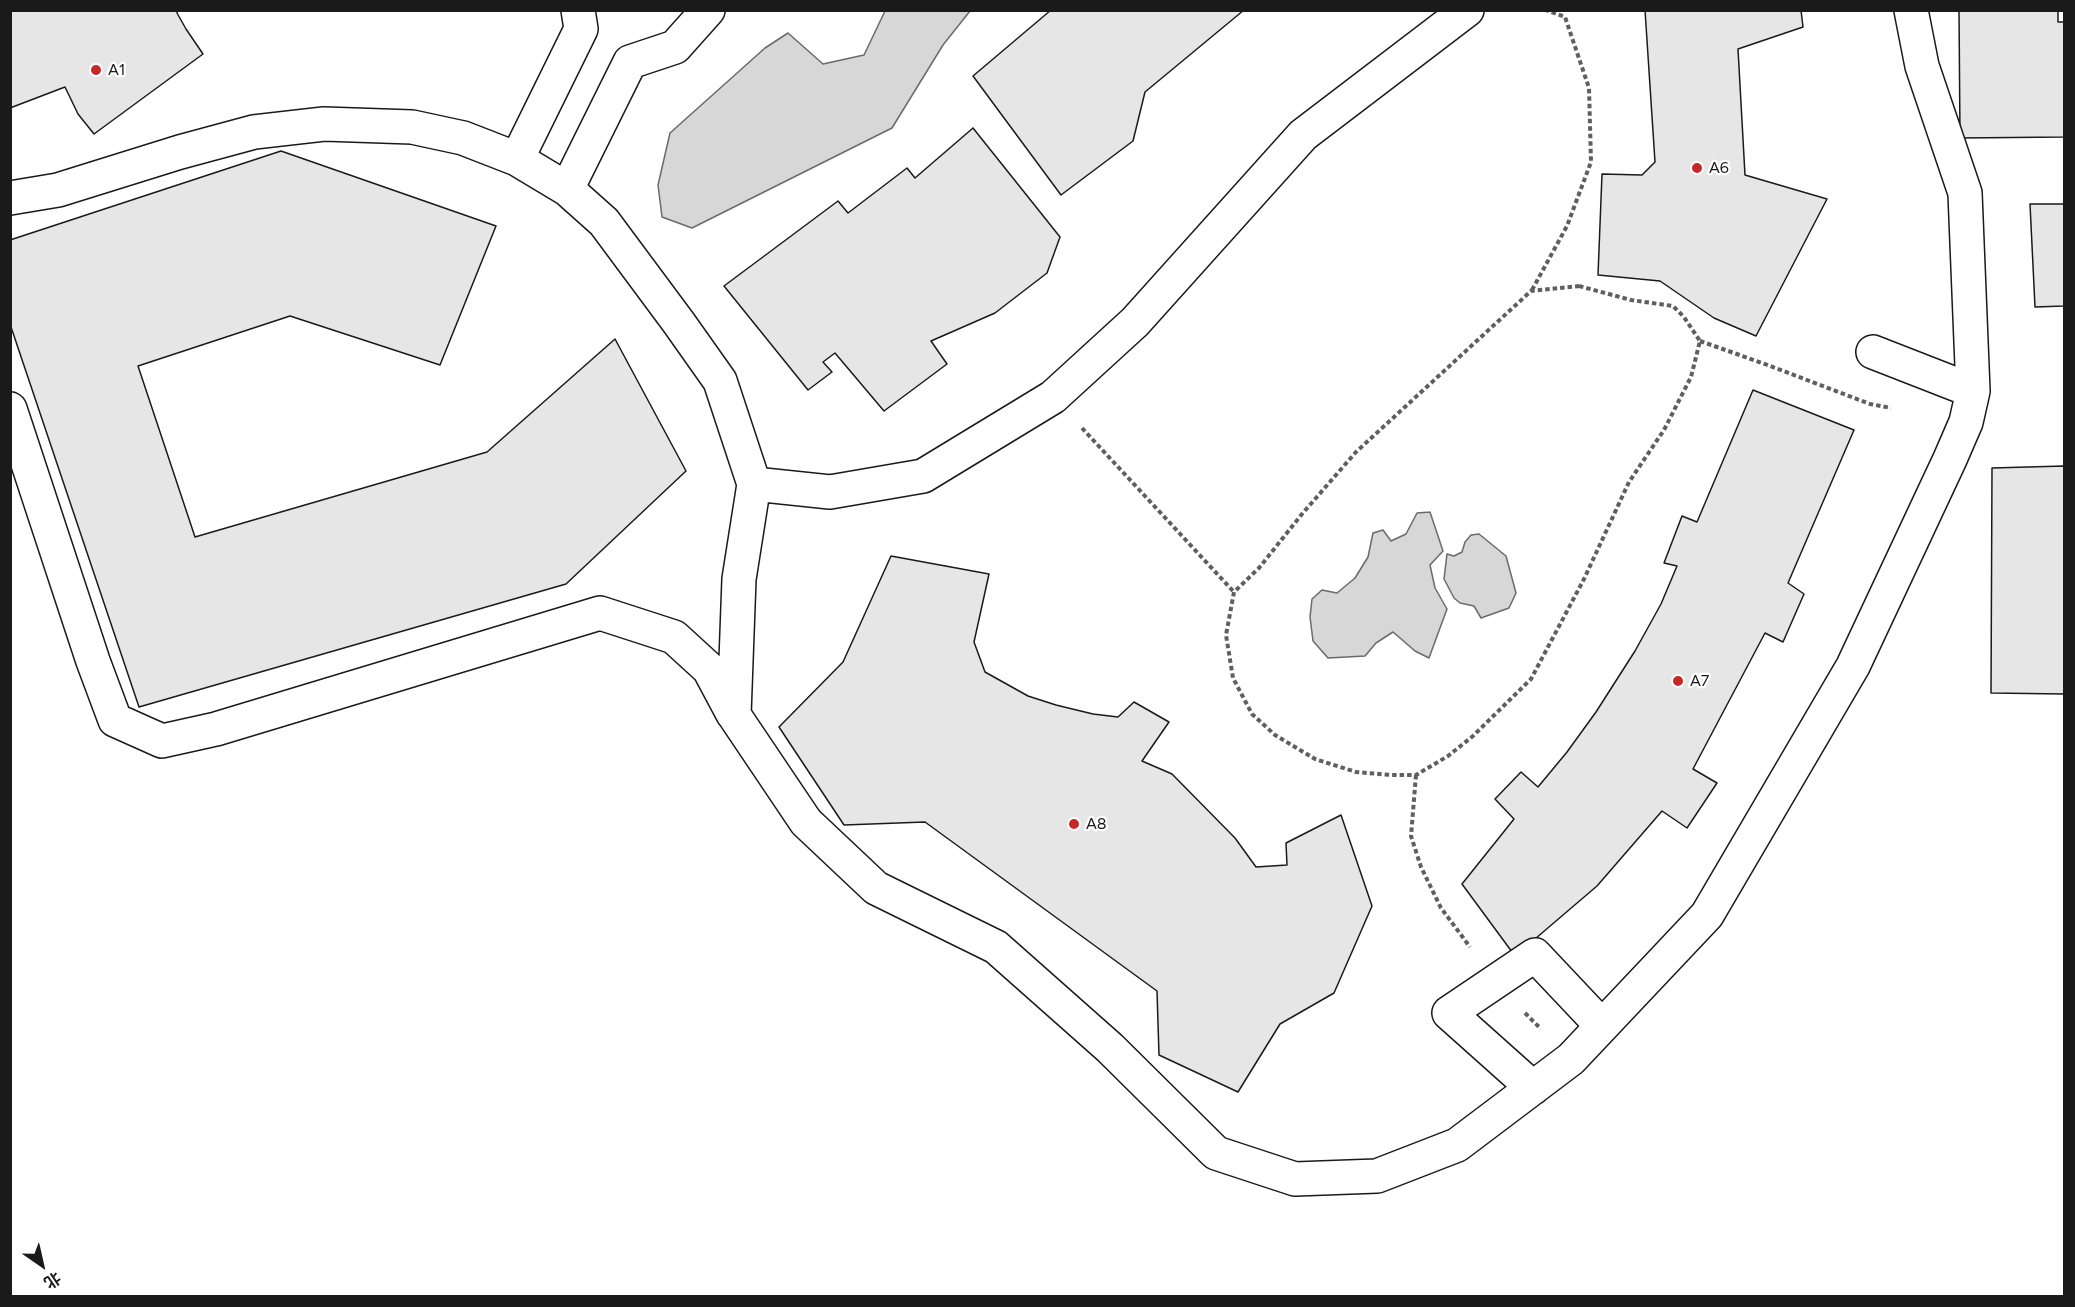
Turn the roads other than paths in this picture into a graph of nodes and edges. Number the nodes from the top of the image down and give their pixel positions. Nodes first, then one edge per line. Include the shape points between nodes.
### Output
1 (578, 10) edge
2 (708, 10) edge
3 (1467, 10) edge
4 (1911, 10) edge
5 (517, 159) junction
6 (567, 189) junction
7 (10, 198) edge
8 (1873, 352) dead end
9 (1973, 391) junction
10 (10, 409) edge
11 (754, 484) junction
12 (734, 716) junction
13 (1602, 1026) junction
14 (1533, 1088) junction

1 - 5 street via 581,29
2 - 6 street via 675,47 630,62
3 - 11 street via 1303,135 1135,322 1053,397 923,476 830,492
4 - 9 street via 1922,66 1965,193
5 - 6 street
5 - 7 street via 463,138 412,127 324,124 254,132 58,190
6 - 11 street via 604,222 720,381
8 - 9 street
9 - 13 street via 1966,422 1950,459 1853,666 1707,915
10 - 12 street via 115,720 162,741 216,729 600,613 674,637 709,669
11 - 12 street via 739,579
12 - 14 street via 806,822 876,888 996,948 1110,1048 1215,1153 1295,1179 1377,1176 1457,1145
13 - 14 street via 1571,1059
13 - 14 street via 1535,955 1449,1012

